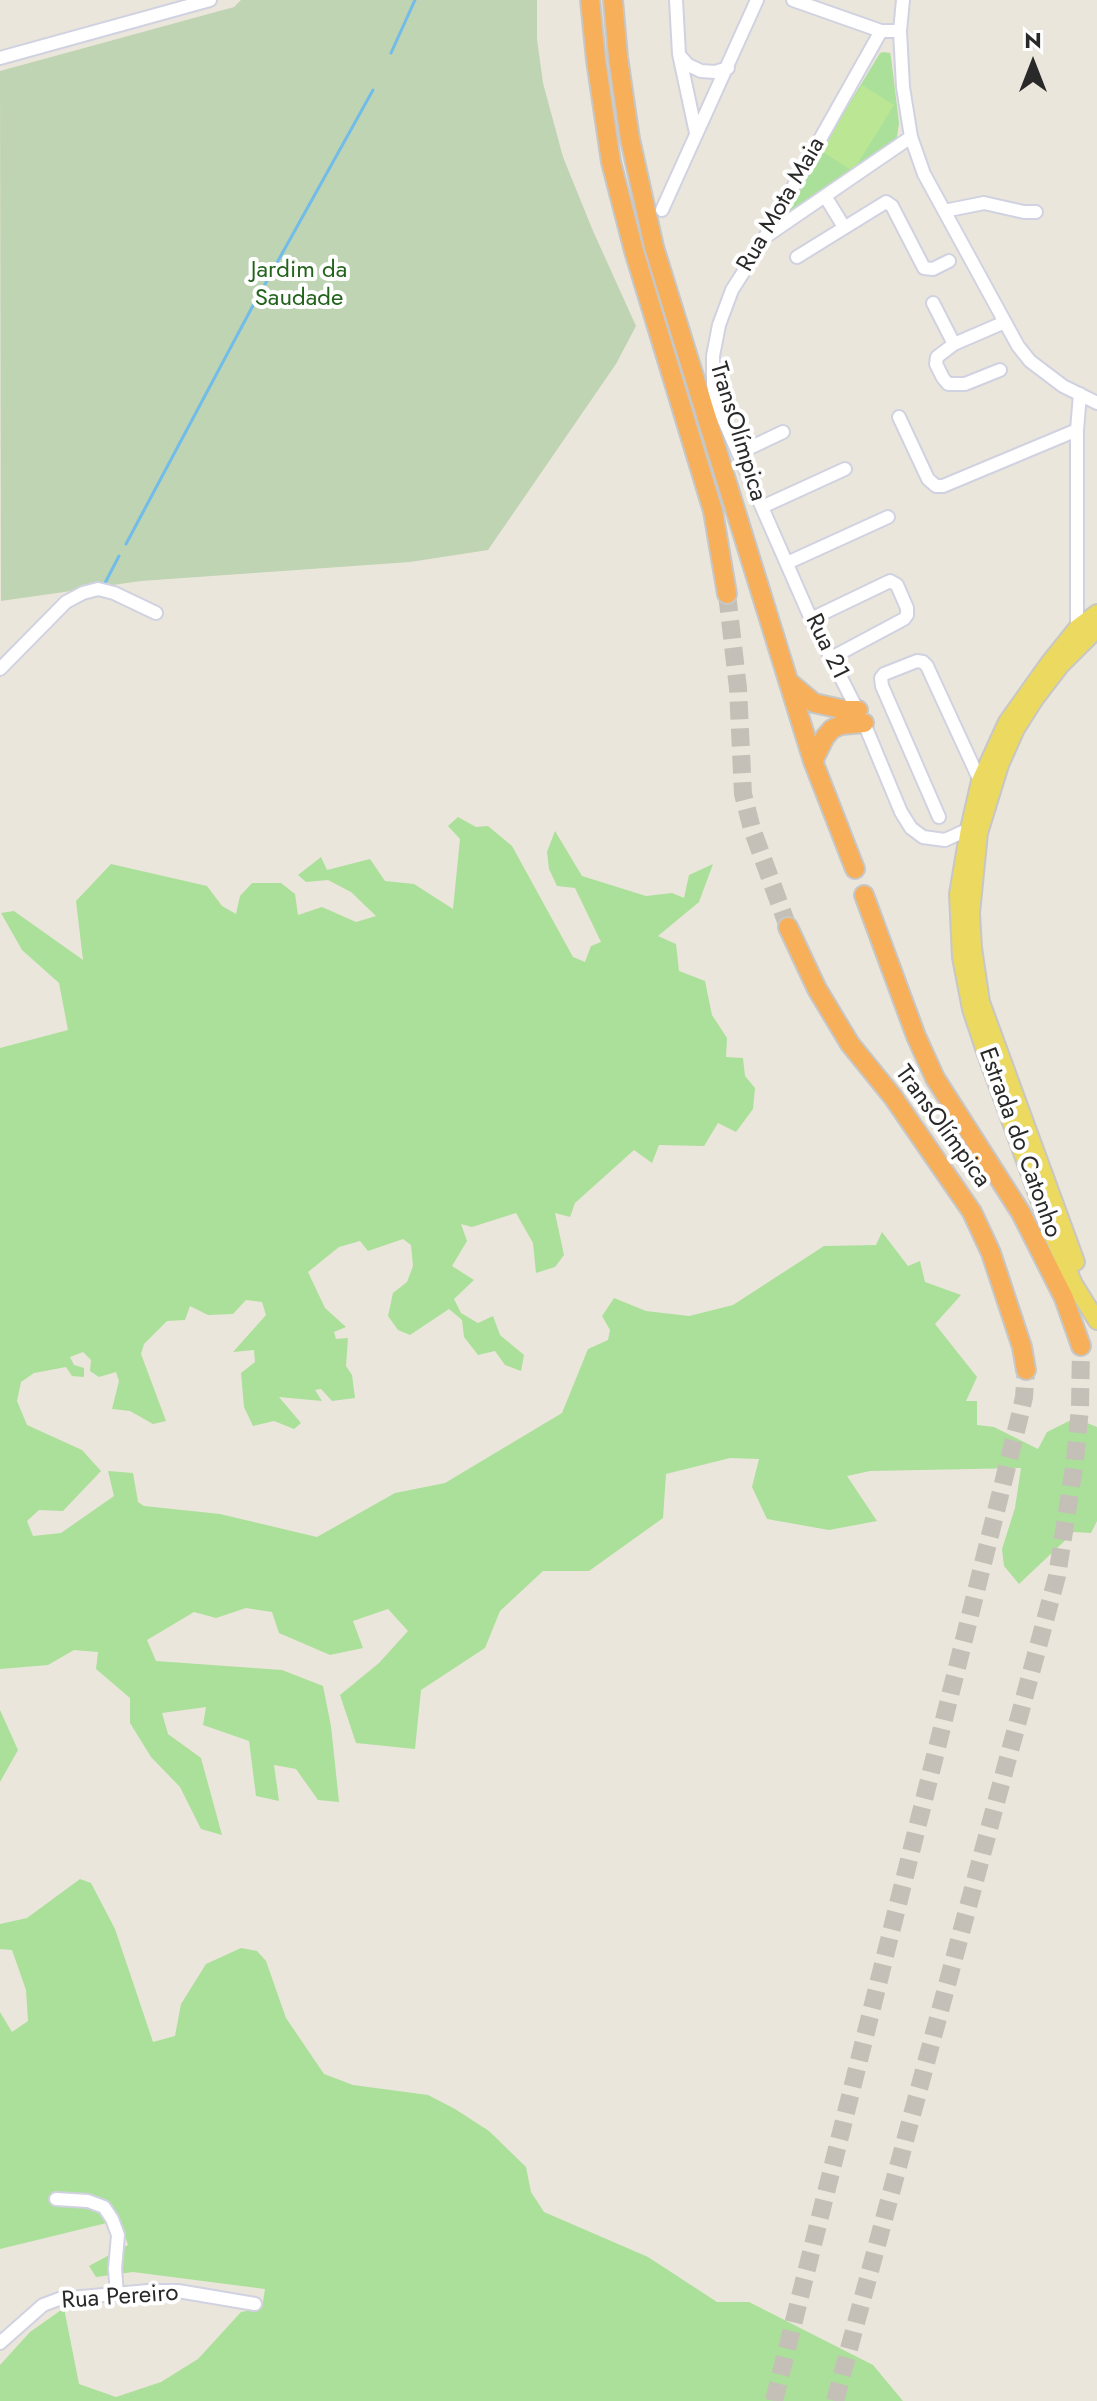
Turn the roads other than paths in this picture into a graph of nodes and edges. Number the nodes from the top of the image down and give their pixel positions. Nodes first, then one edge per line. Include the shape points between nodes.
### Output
1 (210, 0) edge
2 (590, 0) edge
3 (613, 0) edge
4 (676, 0) edge
5 (757, 0) edge
6 (793, 0) edge
7 (903, 0) edge
8 (881, 31) junction
9 (900, 31) junction
10 (679, 54) junction
11 (0, 58) edge
12 (728, 68) junction
13 (696, 133) junction
14 (911, 137) junction
15 (825, 196) junction
16 (662, 210) dead end
17 (944, 211) junction
18 (1036, 212) dead end
19 (844, 227) junction
20 (765, 237) junction
21 (797, 257) dead end
22 (949, 261) dead end
23 (933, 303) dead end
24 (1005, 322) junction
25 (954, 344) junction
26 (1000, 370) dead end
27 (1080, 394) junction
28 (1097, 403) edge
29 (718, 407) joint
30 (899, 417) dead end
31 (1077, 430) junction
32 (783, 432) dead end
33 (739, 453) junction
34 (845, 469) dead end
35 (762, 507) junction
36 (888, 517) dead end
37 (787, 563) junction
38 (727, 594) tunnel mouth
39 (156, 613) dead end
40 (1097, 613) edge
41 (811, 619) junction
42 (1077, 628) junction
43 (1097, 629) edge
44 (831, 658) junction
45 (0, 669) edge
46 (789, 682) junction
47 (861, 717) junction
48 (813, 761) junction
49 (980, 781) junction
50 (939, 817) dead end
51 (969, 829) junction
52 (855, 869) dead end
53 (864, 895) dead end
54 (788, 927) tunnel mouth
55 (967, 953) junction
56 (1097, 1304) edge
57 (1097, 1321) edge
58 (1081, 1346) tunnel mouth
59 (1026, 1370) tunnel mouth
60 (56, 2199) dead end
61 (117, 2294) junction
62 (255, 2304) dead end
63 (0, 2343) edge

1 - 11 street
2 - 38 highway, TransOlímpica via 611,162 713,511
3 - 46 highway, TransOlímpica via 630,139 654,247
4 - 10 street
5 - 12 street
6 - 8 street
7 - 9 street
8 - 9 street
8 - 20 street, Rua Mota Maia
9 - 14 street
10 - 12 street via 701,71
10 - 13 street
12 - 13 street
13 - 16 street
14 - 15 street
14 - 17 street
15 - 19 street
15 - 20 street
17 - 18 street via 984,203
17 - 24 street
19 - 21 street
19 - 22 street via 889,202 924,268
20 - 29 street, Rua Mota Maia via 732,290 719,325 713,356
23 - 25 street
24 - 25 street
24 - 27 street via 1030,361
25 - 26 street via 937,357 948,384 965,384
27 - 28 street
27 - 31 street
29 - 33 street, Rua 21
30 - 31 street via 936,486
31 - 42 street
32 - 33 street
33 - 35 street, Rua 21
34 - 35 street
35 - 37 street, Rua 21
36 - 37 street
37 - 41 street, Rua 21
39 - 45 street via 114,593 83,593 66,602
40 - 42 main road
41 - 44 street, Rua 21
41 - 44 street via 890,581 897,585 907,608 904,619
42 - 49 main road via 1007,722
43 - 55 main road via 1035,699 1000,765 979,833
44 - 47 street, Rua 21
46 - 47 highway via 814,703
46 - 48 highway, TransOlímpica
47 - 48 highway via 832,729
47 - 51 street, Rua 21 via 911,828 923,837 945,840
48 - 52 highway, TransOlímpica
49 - 50 street via 927,666 917,661 884,674 882,686
49 - 51 main road
51 - 55 main road via 958,894
53 - 58 highway, TransOlímpica via 935,1078 1021,1213 1064,1298
54 - 59 highway, TransOlímpica via 850,1044 972,1212 991,1253
55 - 56 main road, Estrada do Catonho via 1059,1220
55 - 57 main road, Estrada do Catonho via 971,1009 986,1054 1044,1214 1074,1284
60 - 61 street via 88,2201 104,2207 112,2219 118,2235
61 - 62 street, Rua Pereiro via 178,2291
61 - 63 street, Rua Pereiro via 43,2305

